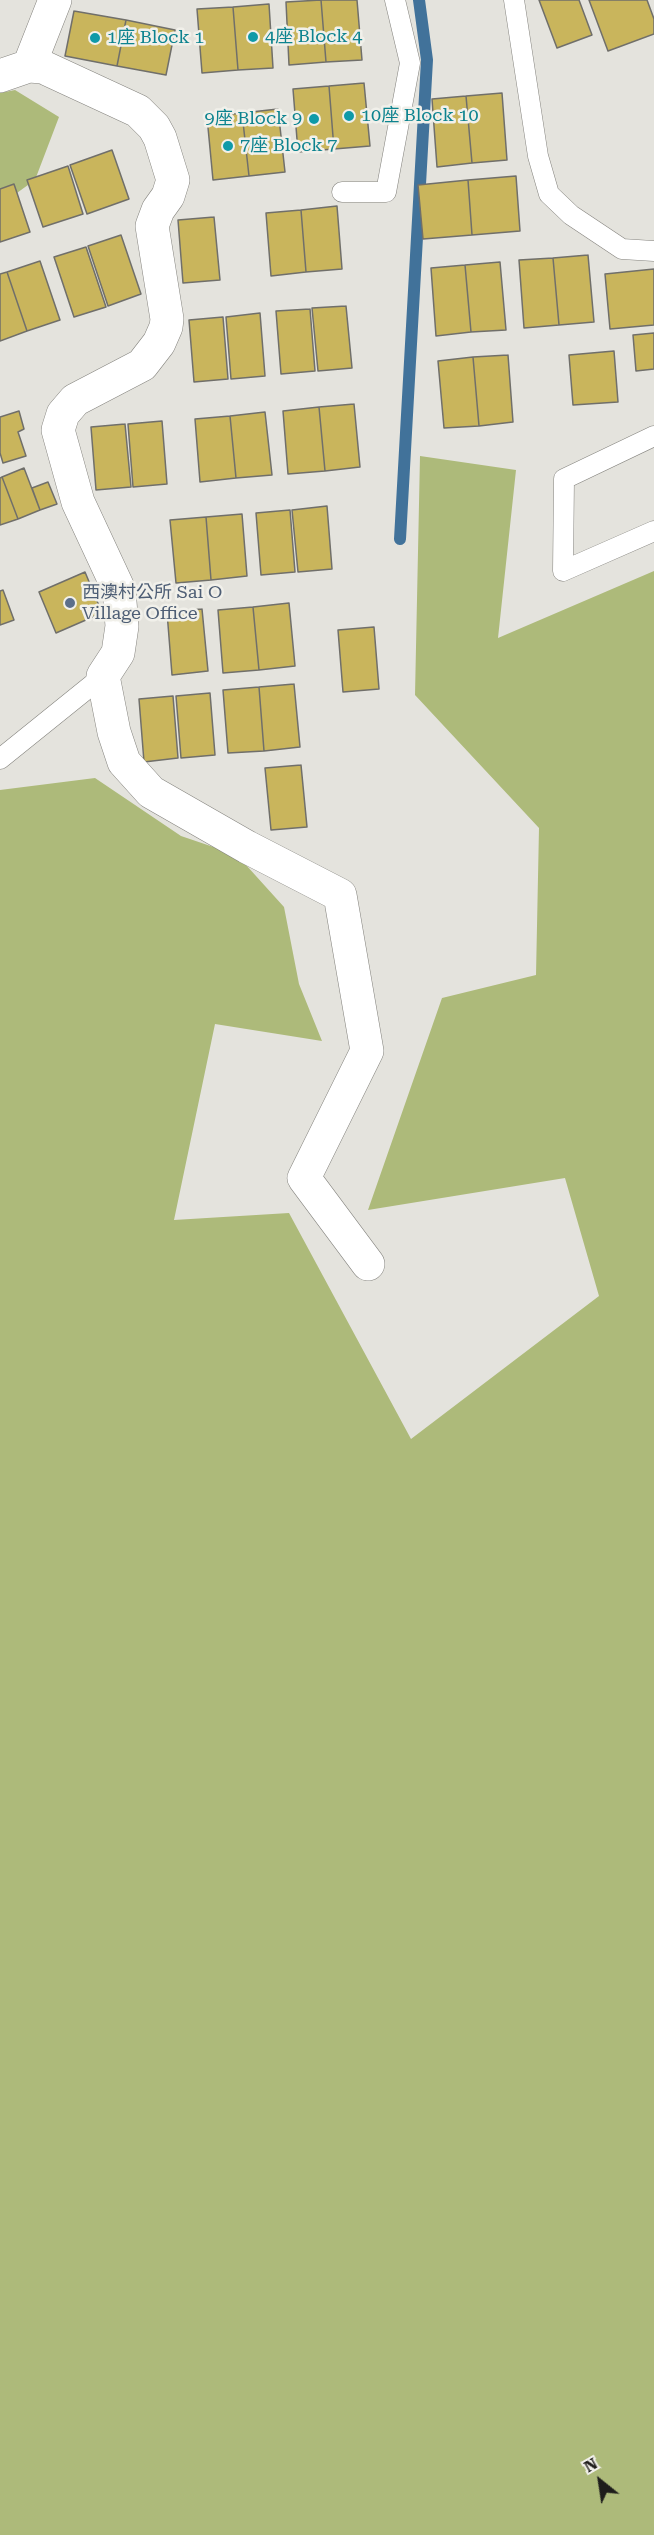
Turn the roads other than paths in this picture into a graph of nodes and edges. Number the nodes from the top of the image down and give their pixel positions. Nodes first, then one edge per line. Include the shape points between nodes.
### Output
1 (55, 0) edge
2 (395, 0) edge
3 (514, 0) edge
4 (15, 71) edge
5 (342, 192) dead end
6 (654, 251) edge
7 (654, 436) edge
8 (654, 531) edge
9 (103, 676) junction
10 (0, 759) edge
11 (368, 1264) dead end

1 - 4 street
2 - 5 lane via 410,63 386,192
3 - 6 lane via 538,156 549,194 571,215 622,249
4 - 9 street via 42,67 138,111 157,133 172,180 152,226 167,319 159,344 142,365 67,407 58,430 78,502 119,590 122,626 118,653
7 - 8 lane via 564,479 563,571
9 - 10 lane
9 - 11 street via 120,752 144,785 165,802 340,895 368,1051 304,1178

